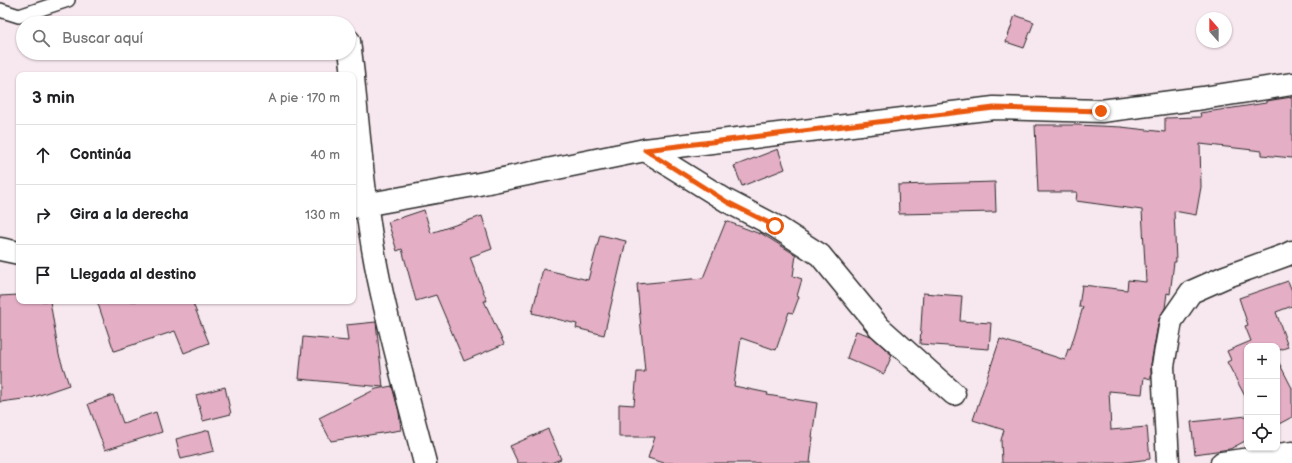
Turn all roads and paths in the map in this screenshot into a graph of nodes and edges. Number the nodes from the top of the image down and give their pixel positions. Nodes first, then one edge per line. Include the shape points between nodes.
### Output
1 (68, 0) edge
2 (0, 10) edge
3 (351, 60) edge
4 (353, 72) edge
5 (1292, 84) edge
6 (356, 132) edge
7 (645, 150) junction
8 (360, 206) edge
9 (0, 249) edge
10 (16, 252) edge
11 (1292, 252) edge
12 (954, 394) dead end
13 (1292, 453) edge
14 (425, 463) edge
15 (1168, 463) edge
16 (1222, 463) edge

1 - 2 lane via 19,16
3 - 4 street
5 - 7 street via 1101,111 994,108
6 - 8 street
7 - 8 street
7 - 12 street via 727,202 775,226 820,255 879,327
8 - 14 street
9 - 10 street
11 - 15 street via 1192,292 1171,321 1162,366
13 - 16 street

